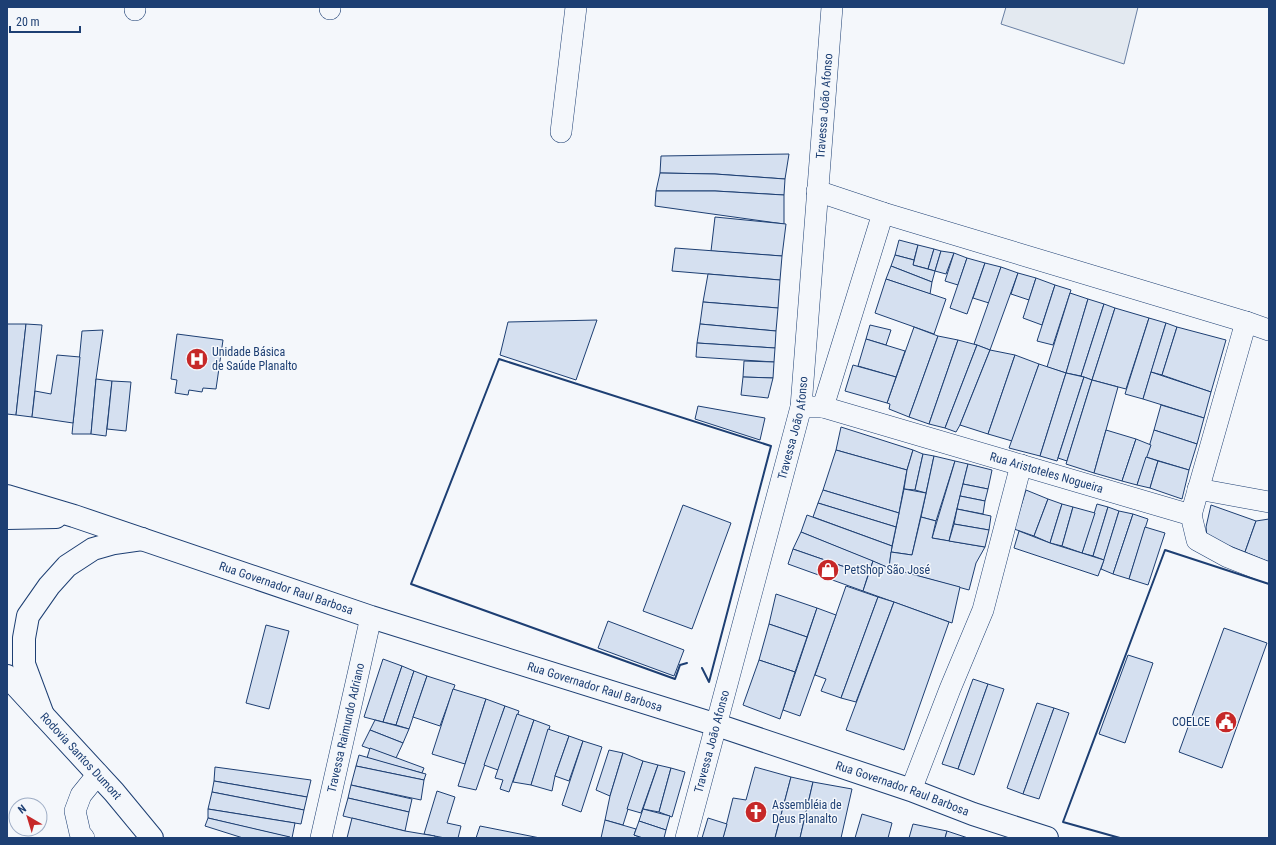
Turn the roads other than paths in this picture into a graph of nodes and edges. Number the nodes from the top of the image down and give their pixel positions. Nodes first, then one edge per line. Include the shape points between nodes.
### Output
1 (576, 7) edge
2 (832, 7) edge
3 (561, 132) dead end
4 (817, 191) junction
5 (883, 214) junction
6 (1246, 322) junction
7 (1269, 330) edge
8 (801, 407) junction
9 (822, 407) junction
10 (1021, 465) junction
11 (1198, 489) junction
12 (7, 496) edge
13 (1269, 502) edge
14 (1191, 515) junction
15 (74, 516) junction
16 (7, 518) edge
17 (142, 539) junction
18 (1269, 573) edge
19 (371, 617) junction
20 (7, 676) edge
21 (43, 715) junction
22 (717, 724) junction
23 (98, 774) junction
24 (911, 790) junction
25 (77, 832) edge
26 (152, 838) edge
27 (321, 838) edge
28 (686, 838) edge
29 (1046, 838) edge

1 - 3 street
2 - 4 street, Travessa João Afonso
4 - 5 street
4 - 8 street, Travessa João Afonso
5 - 6 street
5 - 9 street
6 - 7 street
6 - 11 street
8 - 9 street, Rua Aristoteles Nogueira
8 - 22 street, Travessa João Afonso
9 - 10 street, Rua Aristoteles Nogueira
10 - 14 street, Rua Aristoteles Nogueira
10 - 24 street via 983,610
11 - 13 street
11 - 14 street
12 - 15 main road, Rua Governador Raul Barbosa
14 - 18 street via 1197,540 1228,557
15 - 16 main road
15 - 17 main road, Rua Governador Raul Barbosa
17 - 19 main road, Rua Governador Raul Barbosa
17 - 21 main road via 94,549 67,566 48,586 28,616 24,638 24,664
19 - 22 main road, Rua Governador Raul Barbosa
19 - 27 street, Travessa Raimundo Adriano
20 - 21 main road, Rodovia Santos Dumont
21 - 23 main road, Rodovia Santos Dumont
22 - 24 main road, Rua Governador Raul Barbosa
22 - 28 street, Travessa João Afonso
23 - 25 street via 81,795 76,811
23 - 26 main road, Rodovia Santos Dumont
24 - 29 main road, Rua Governador Raul Barbosa

